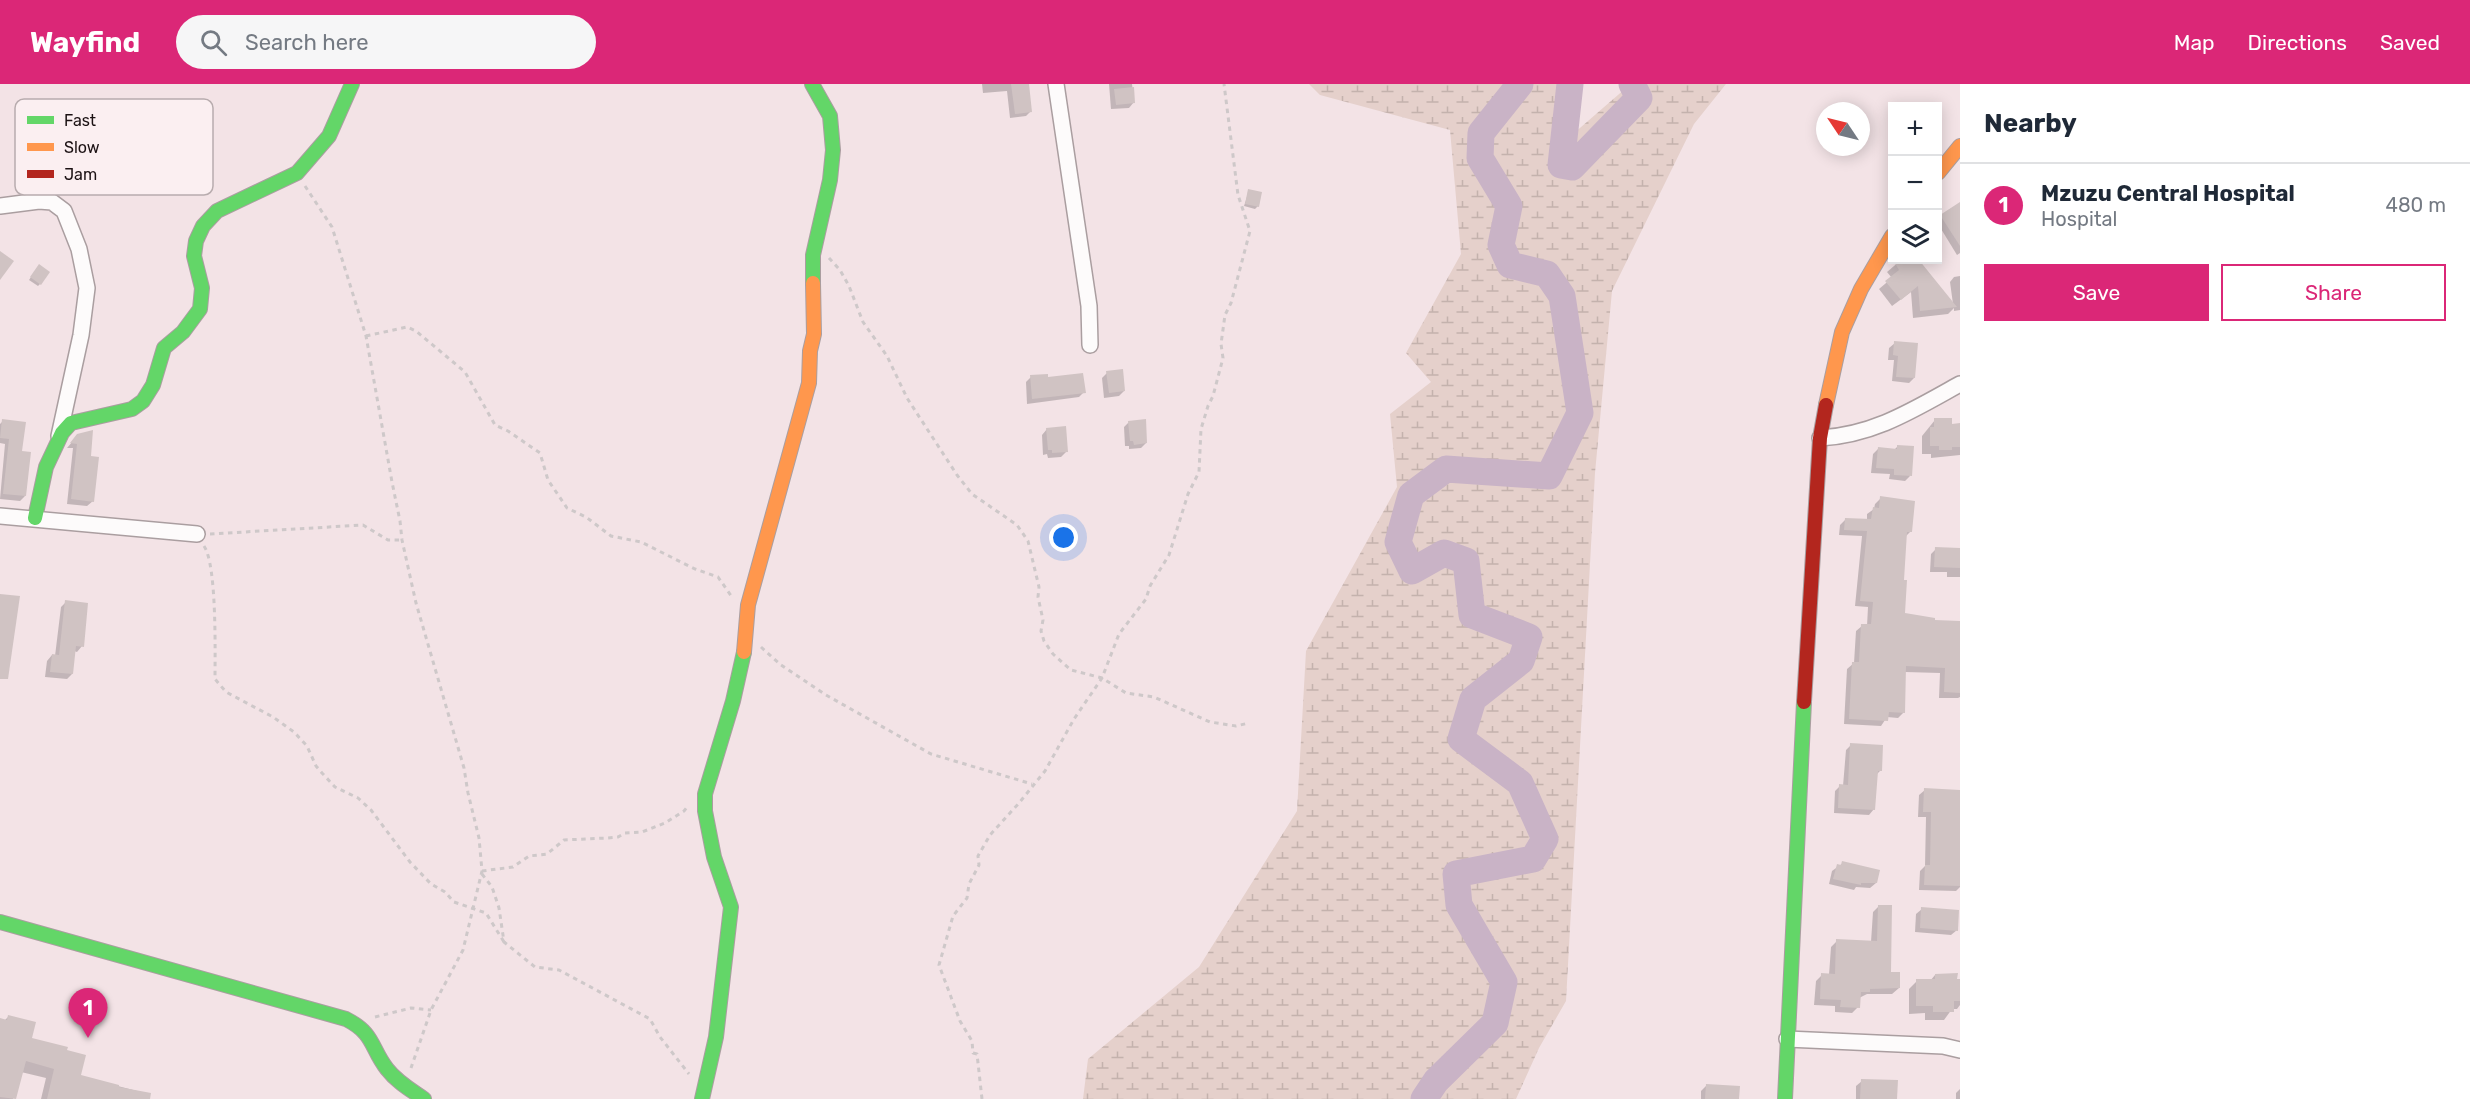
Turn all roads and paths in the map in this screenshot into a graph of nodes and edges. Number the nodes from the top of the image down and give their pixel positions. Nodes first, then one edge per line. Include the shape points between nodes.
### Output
1 (352, 84) edge
2 (812, 84) edge
3 (1056, 84) edge
4 (1224, 84) edge
5 (1960, 146) edge
6 (1942, 168) edge
7 (297, 173) junction
8 (0, 207) edge
9 (816, 240) junction
10 (1888, 244) edge
11 (366, 336) junction
12 (1090, 345) dead end
13 (1960, 384) edge
14 (59, 436) junction
15 (1820, 438) junction
16 (0, 516) edge
17 (35, 518) junction
18 (196, 534) junction
19 (402, 540) junction
20 (748, 617) junction
21 (747, 632) junction
22 (1102, 678) junction
23 (1249, 723) dead end
24 (1032, 784) junction
25 (705, 794) junction
26 (482, 872) junction
27 (473, 909) junction
28 (0, 922) edge
29 (504, 942) junction
30 (431, 1010) junction
31 (362, 1027) junction
32 (1787, 1039) junction
33 (1960, 1050) edge
34 (405, 1087) junction
35 (702, 1095) edge
36 (424, 1099) edge
37 (982, 1099) edge
38 (1785, 1099) edge

1 - 7 street via 329,136
2 - 9 street via 831,116 833,150
3 - 12 street via 1089,306
4 - 22 path via 1238,195 1250,231 1225,315 1223,357 1201,429 1199,472 1169,555 1146,599 1119,634
5 - 6 street
7 - 11 path via 332,226
7 - 14 street via 217,211 203,226 194,256 202,288 200,309 183,332 164,348 153,385 143,401 132,409 71,423
8 - 14 street via 52,202 64,211 79,249 87,288
9 - 20 street via 809,382 748,605
9 - 22 path via 840,270 869,333 887,356 907,398 952,467 972,494 1017,525 1028,541 1039,587 1044,641 1071,670
10 - 15 street via 1861,289 1842,332
11 - 19 path
11 - 20 path via 406,327 416,331 465,372 495,425 540,453 548,480 567,508 610,536 641,542 718,577
13 - 15 street via 1889,423
14 - 17 street via 48,457
15 - 32 street
16 - 17 street
17 - 18 street
18 - 19 path via 363,525 388,540
18 - 27 path via 210,563 215,679 226,692 294,732 322,773 335,787 358,798 371,810 432,884 454,902
19 - 26 path via 416,603 464,768
20 - 21 street
21 - 24 path via 764,652 826,695 931,754
21 - 25 street
22 - 23 path via 1125,693 1154,697 1210,722 1236,726
22 - 24 path via 1045,771
24 - 37 path via 978,856 979,865 967,898 953,915 939,965 960,1021 972,1041 973,1053 977,1054
25 - 26 path via 695,796 684,812 642,832 564,840 547,854 529,856 513,867
25 - 35 street via 714,857 730,907 716,1037
26 - 27 path
26 - 29 path via 499,908
27 - 29 path via 486,913
27 - 30 path via 463,950
28 - 31 street via 284,1000
29 - 35 path via 535,967 559,970 650,1019
30 - 31 path via 411,1008 372,1017
30 - 34 path
31 - 34 street via 384,1064
32 - 33 street
32 - 38 street
34 - 36 street

